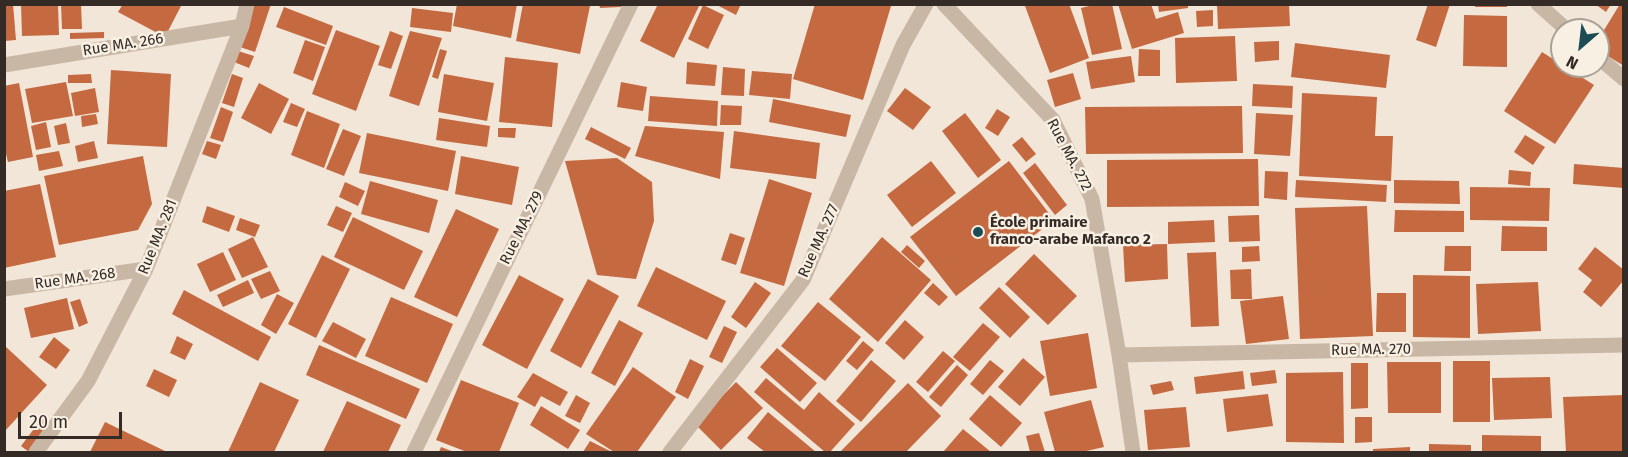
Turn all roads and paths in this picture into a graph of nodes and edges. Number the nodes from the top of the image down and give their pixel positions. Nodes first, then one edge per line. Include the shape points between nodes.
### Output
1 (247, 4) edge
2 (631, 4) edge
3 (926, 4) edge
4 (944, 4) edge
5 (1538, 4) edge
6 (1554, 18) edge
7 (242, 26) junction
8 (4, 65) edge
9 (1610, 68) edge
10 (1623, 80) edge
11 (147, 269) junction
12 (4, 289) edge
13 (1623, 345) edge
14 (1119, 355) junction
15 (36, 453) edge
16 (414, 453) edge
17 (670, 453) edge
18 (1133, 453) edge

1 - 7 street, Rue MA. 281
2 - 16 street, Rue MA. 279
3 - 17 street, Rue MA. 277 via 903,45 803,280
4 - 14 street, Rue MA. 272 via 1053,120 1058,130 1092,199
5 - 6 street
7 - 8 street, Rue MA. 266
7 - 11 street, Rue MA. 281
9 - 10 street
11 - 12 street, Rue MA. 268
11 - 15 street, Rue MA. 281 via 88,381
13 - 14 street, Rue MA. 270
14 - 18 street, Rue MA. 272

